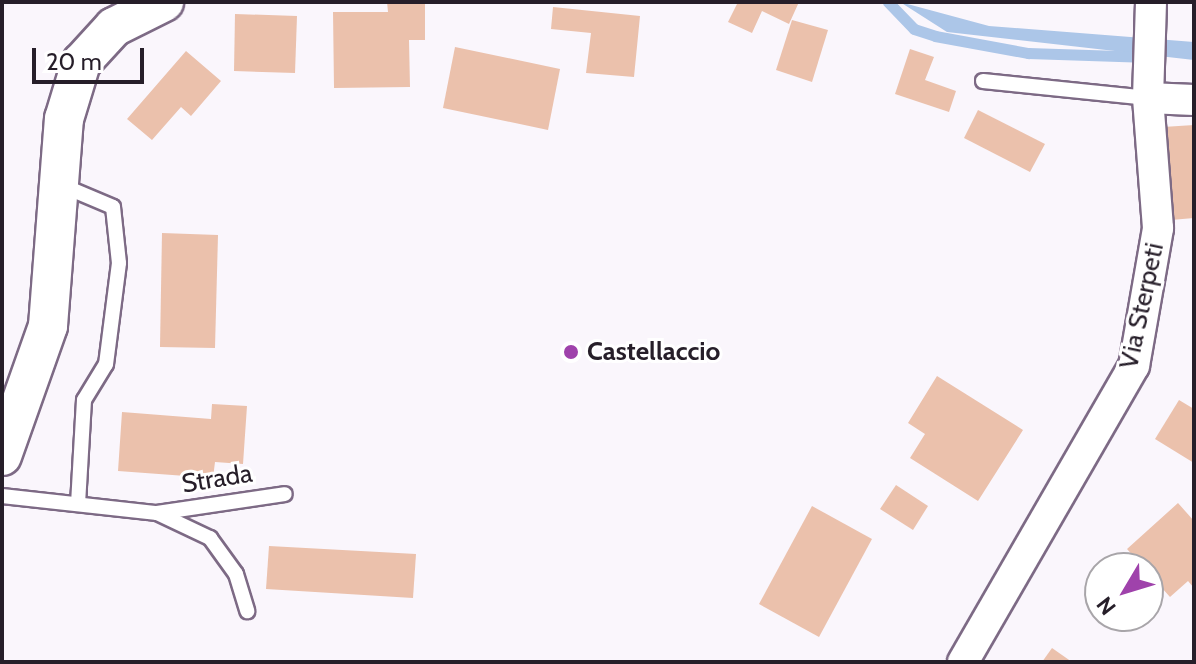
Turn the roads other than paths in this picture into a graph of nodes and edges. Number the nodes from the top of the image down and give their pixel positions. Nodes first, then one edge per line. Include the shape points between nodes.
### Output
1 (164, 2) edge
2 (1151, 2) edge
3 (983, 81) dead end
4 (1149, 87) junction
5 (1194, 100) edge
6 (60, 185) junction
7 (14, 394) edge
8 (2, 456) edge
9 (285, 494) dead end
10 (2, 496) edge
11 (78, 503) junction
12 (157, 513) junction
13 (247, 611) dead end
14 (963, 662) edge

1 - 6 street via 114,27 81,63 64,119
2 - 4 street, Via Sterpeti
3 - 4 lane
4 - 5 street
4 - 14 street, Via Sterpeti via 1158,228 1134,366
6 - 7 street via 48,326
6 - 11 lane via 113,207 119,263 106,364 84,400
7 - 8 street
9 - 12 lane, Strada
10 - 11 lane
11 - 12 lane
12 - 13 lane via 210,538 236,574

